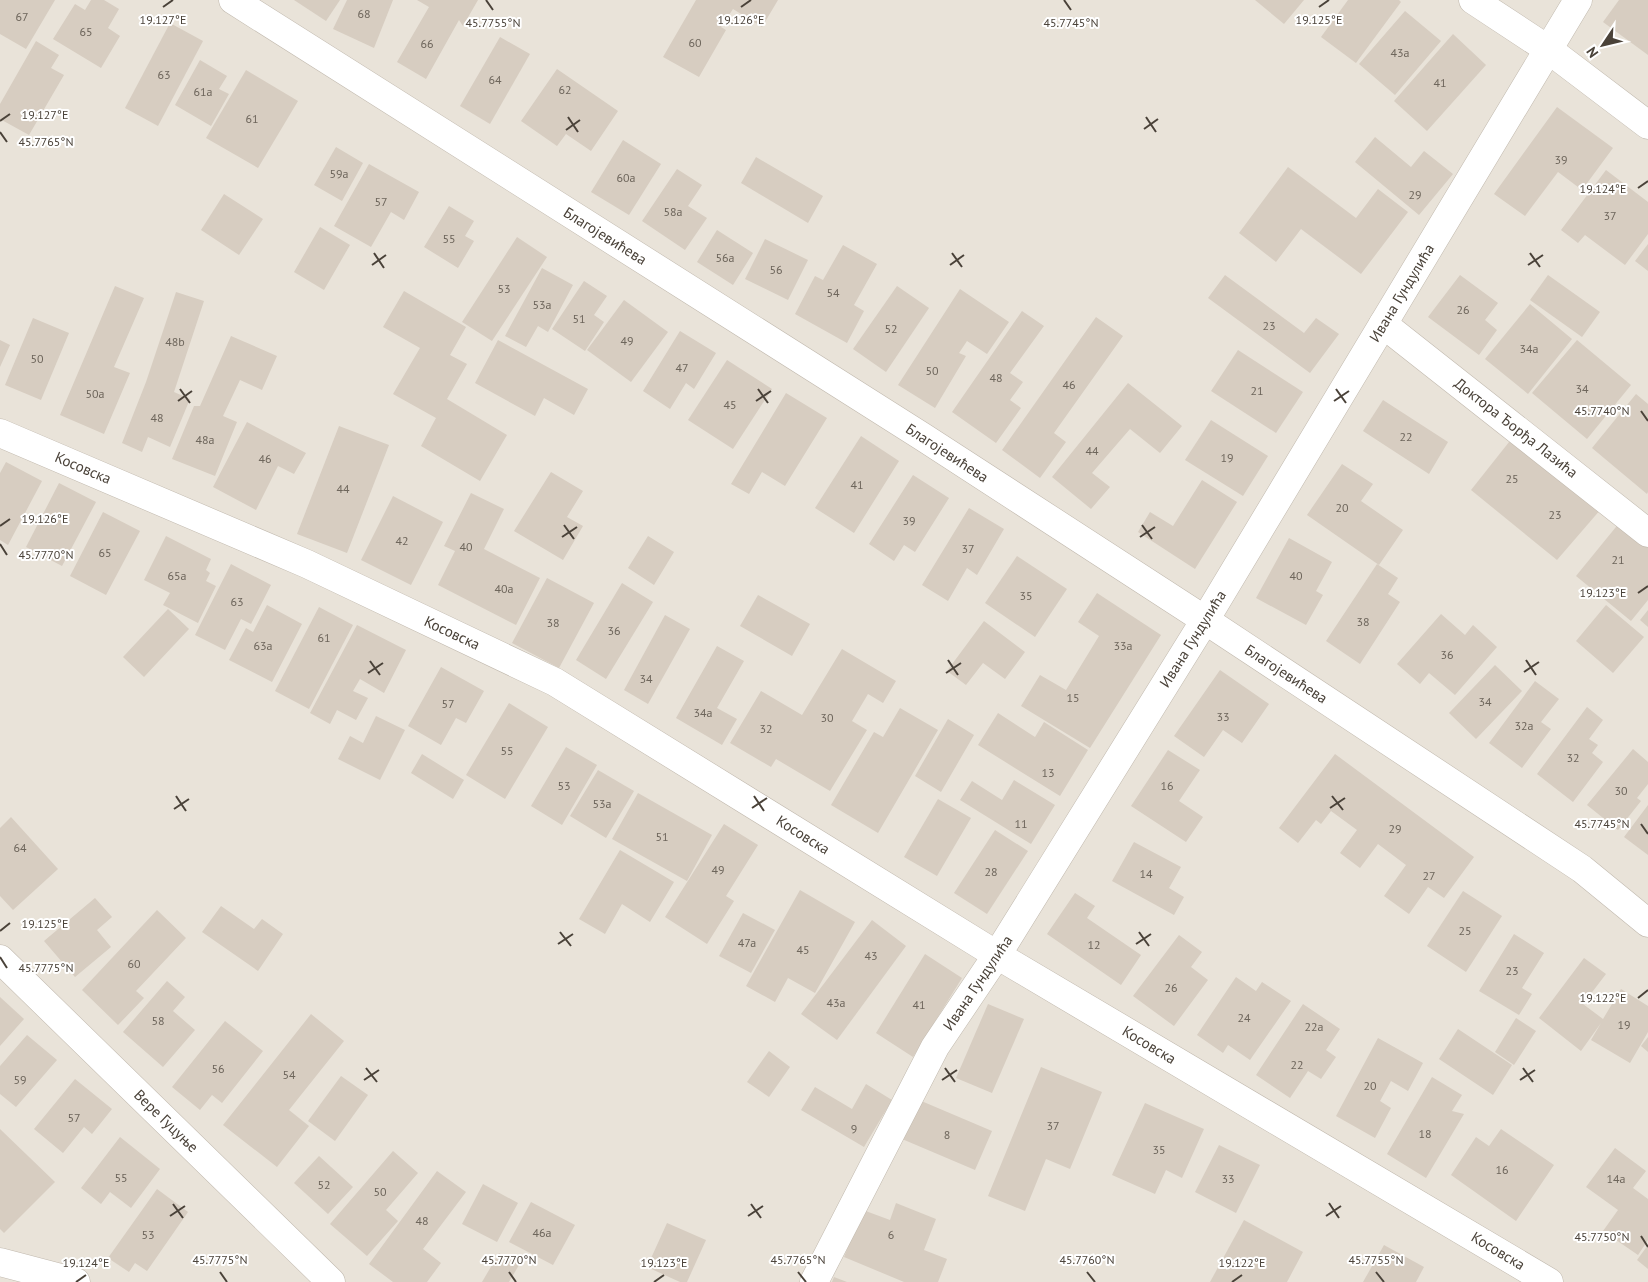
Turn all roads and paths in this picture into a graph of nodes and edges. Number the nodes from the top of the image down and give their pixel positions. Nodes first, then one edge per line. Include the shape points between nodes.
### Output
1 (233, 0) edge
2 (1473, 0) edge
3 (1578, 0) edge
4 (1548, 50) junction
5 (1648, 125) edge
6 (1383, 324) junction
7 (0, 433) edge
8 (1648, 533) edge
9 (1205, 620) junction
10 (1648, 923) edge
11 (997, 955) junction
12 (0, 959) edge
13 (0, 1262) edge
14 (76, 1282) edge
15 (331, 1282) edge
16 (814, 1282) edge
17 (1549, 1282) edge

1 - 9 street, Благојевићева via 923,437
2 - 4 street
3 - 4 street, Ивана Гундулића
4 - 5 street
4 - 6 street, Ивана Гундулића
6 - 8 street, Доктора Ђорђа Лазића
6 - 9 street, Ивана Гундулића
7 - 11 street, Косовска via 307,564 555,682
9 - 10 street, Благојевићева via 1582,869
9 - 11 street, Ивана Гундулића
11 - 16 street, Ивана Гундулића via 935,1047
11 - 17 street, Косовска
12 - 15 street, Вере Гуцуње
13 - 14 street

